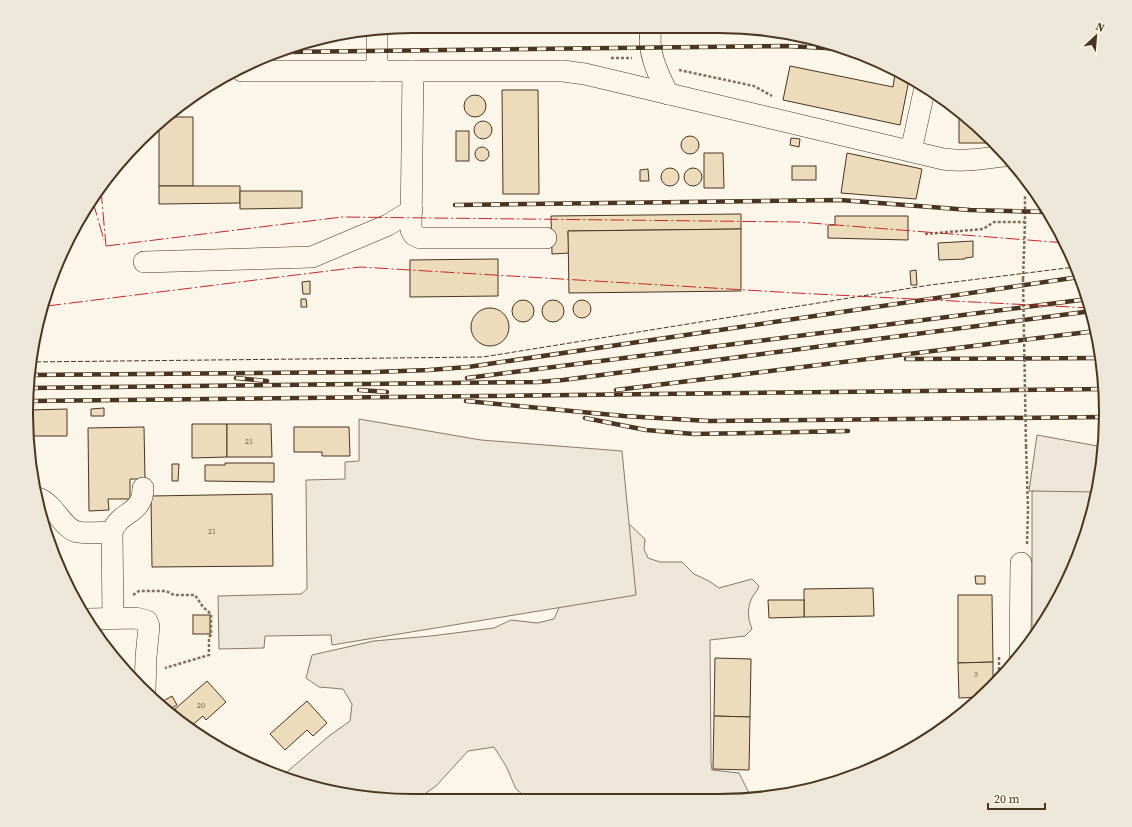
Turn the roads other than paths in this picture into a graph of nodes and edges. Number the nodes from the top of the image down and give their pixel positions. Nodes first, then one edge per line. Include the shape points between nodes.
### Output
1 (650, 33) edge
2 (377, 35) edge
3 (247, 71) edge
4 (377, 71) junction
5 (413, 71) junction
6 (924, 93) edge
7 (668, 94) junction
8 (911, 151) junction
9 (999, 156) edge
10 (412, 210) junction
11 (546, 238) dead end
12 (144, 262) dead end
13 (143, 488) dead end
14 (43, 502) edge
15 (112, 532) junction
16 (1021, 563) dead end
17 (113, 618) junction
18 (93, 619) edge
19 (1020, 645) edge
20 (145, 684) edge

1 - 7 street via 658,73
2 - 4 street
3 - 4 street
4 - 5 street
5 - 7 street via 563,71
5 - 10 street
6 - 8 street
7 - 8 street
8 - 9 street via 957,161
10 - 11 street via 411,230 420,238
10 - 12 street via 388,225 312,257
13 - 15 street via 143,496 138,506 121,518
14 - 15 street via 53,508 71,530
15 - 17 street
16 - 19 street
17 - 18 street
17 - 20 street via 136,618 147,622 149,626

